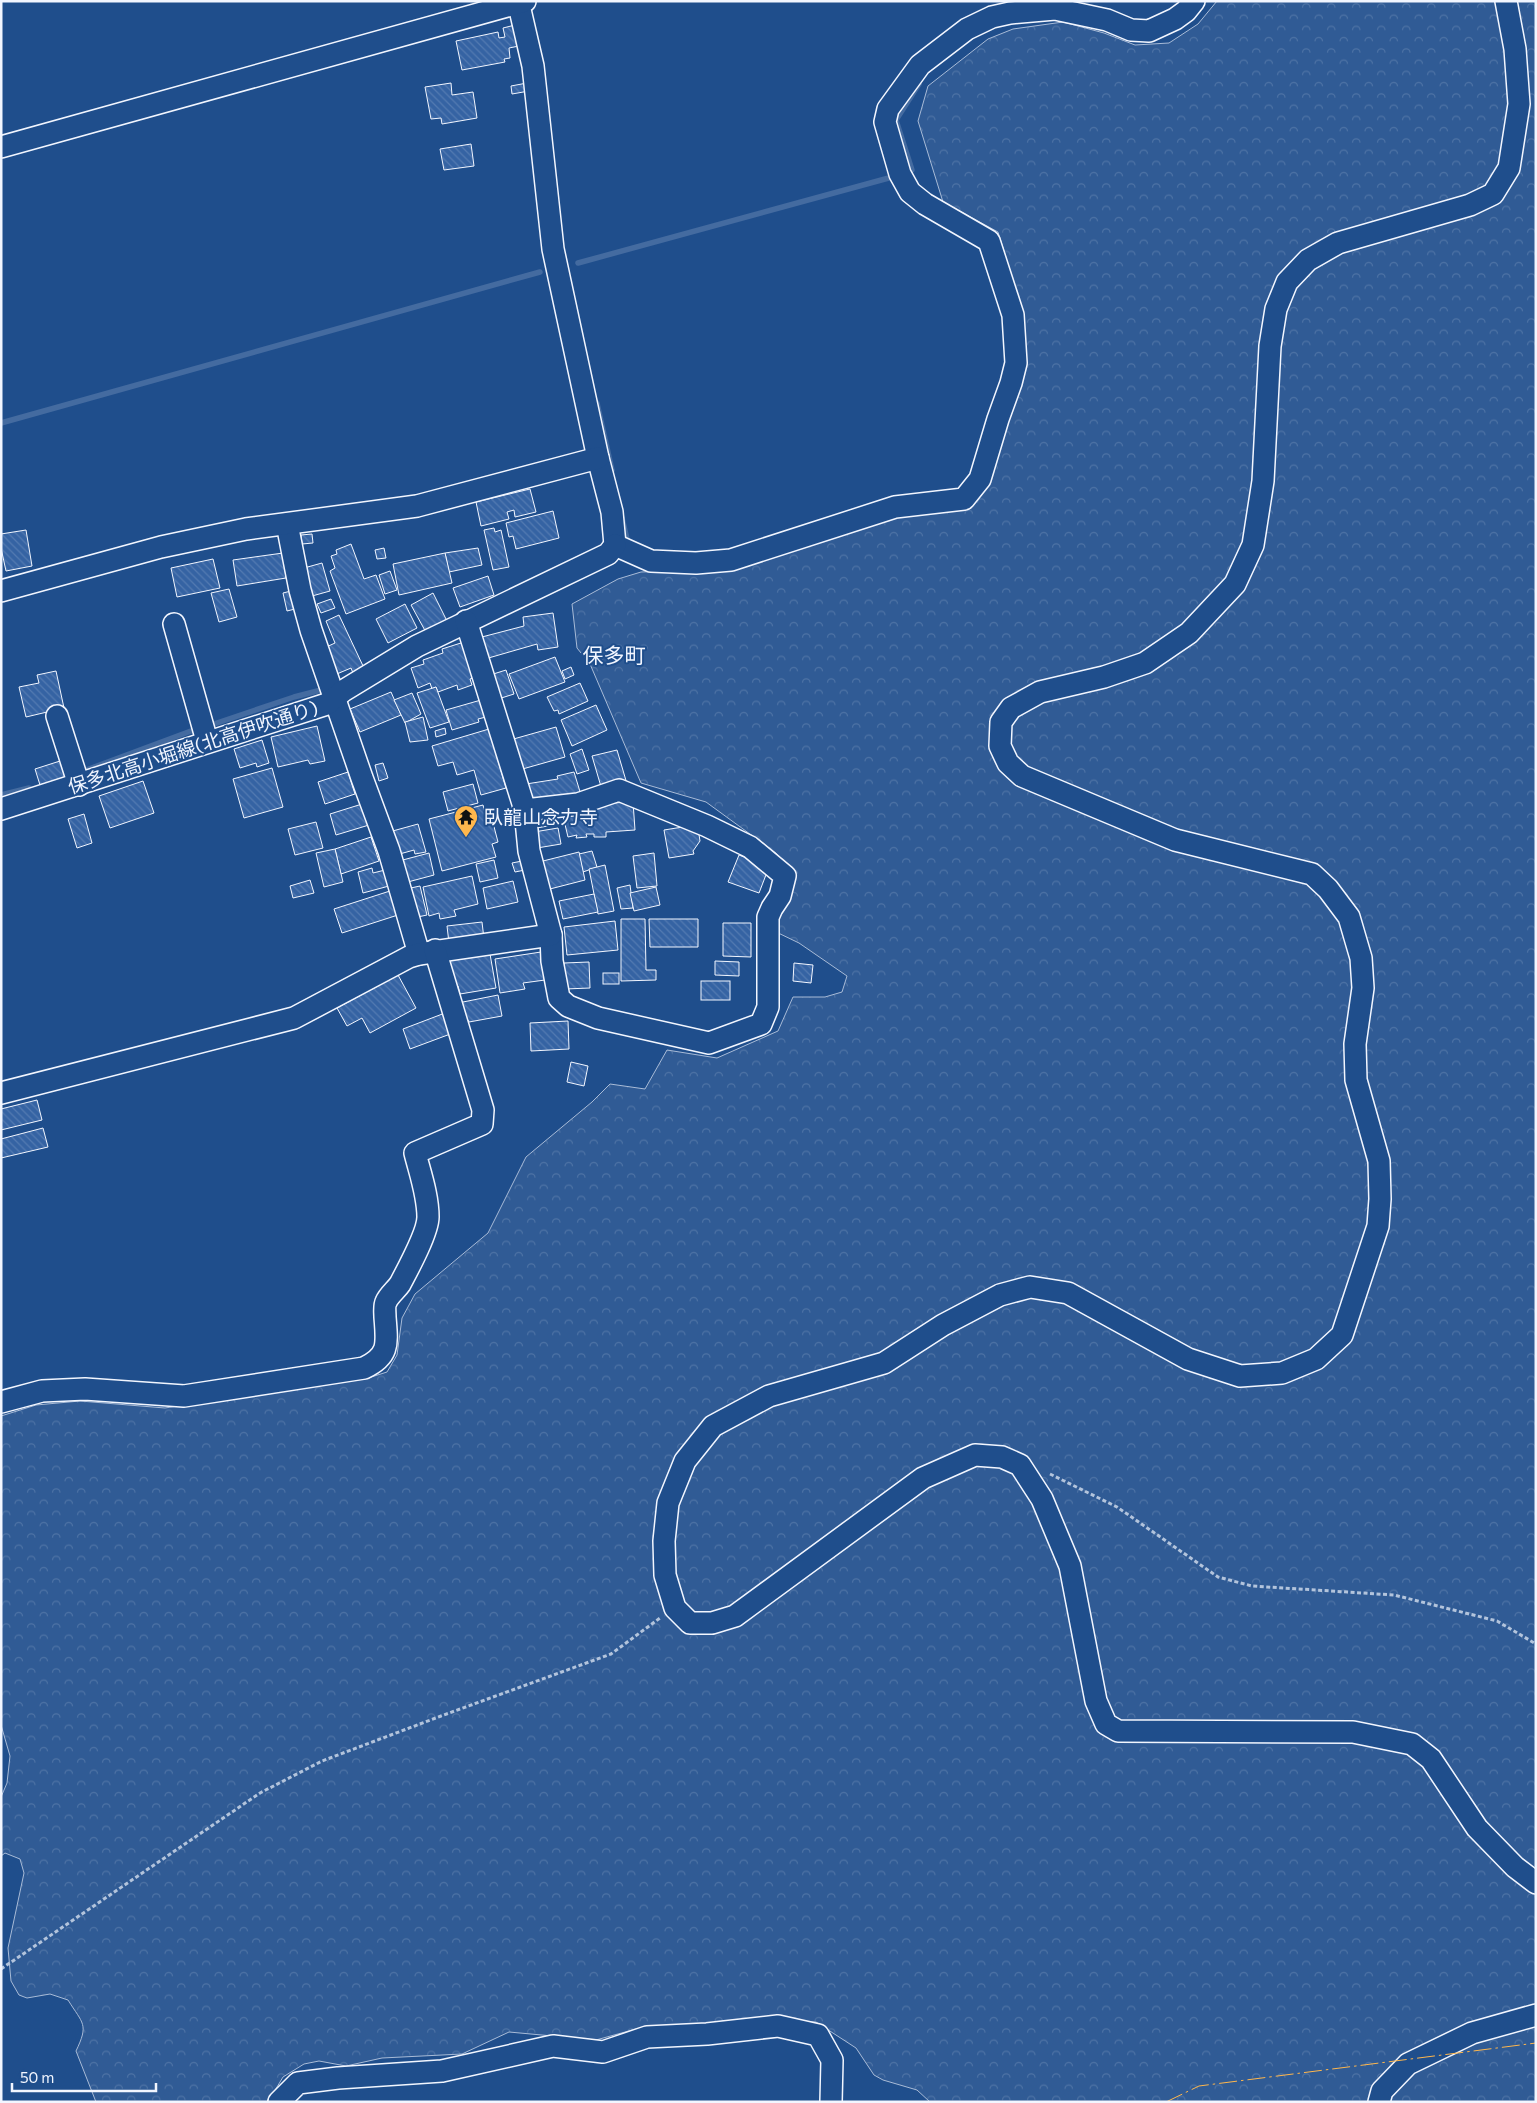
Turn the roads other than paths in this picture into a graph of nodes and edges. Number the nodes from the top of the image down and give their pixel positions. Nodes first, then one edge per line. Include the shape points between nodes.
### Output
1 (1194, 1) edge
2 (1506, 1) edge
3 (521, 2) edge
4 (1, 147) edge
5 (598, 458) junction
6 (287, 524) junction
7 (620, 548) junction
8 (1, 590) edge
9 (174, 624) dead end
10 (469, 630) junction
11 (335, 699) junction
12 (57, 716) dead end
13 (204, 732) junction
14 (79, 785) junction
15 (1, 809) edge
16 (524, 810) junction
17 (551, 935) junction
18 (427, 952) junction
19 (1, 1093) edge
20 (1, 1402) edge
21 (1536, 1883) edge
22 (1536, 2015) edge
23 (278, 2102) edge
24 (831, 2102) edge
25 (1379, 2102) edge

1 - 7 street via 1175,19 1149,31 1131,30 1107,20 1055,9 992,17 967,29 920,65 888,109 885,122 888,136 900,174 910,192 989,241 1013,315 1016,362 1012,383 980,479 964,499 895,507 731,560 696,563 651,561
2 - 21 street via 1515,49 1519,104 1509,168 1494,194 1470,205 1338,243 1308,260 1287,282 1276,309 1270,346 1263,481 1253,545 1235,584 1189,633 1145,663 1104,677 1040,692 1011,708 1001,722 1000,746 1008,764 1022,776 1175,840 1312,874 1349,917 1361,958 1363,988 1355,1044 1356,1080 1379,1161 1380,1199 1378,1226 1342,1336 1316,1359 1282,1373 1240,1376 1188,1359 1068,1293 1030,1287 1000,1295 943,1325 884,1363 769,1396 713,1426 685,1461 668,1503 664,1541 665,1575 675,1608 690,1623 712,1623 735,1616 923,1478 974,1455 1002,1457 1020,1464 1042,1500 1070,1566 1096,1701 1106,1724 1118,1731 1354,1732 1412,1744 1431,1759 1477,1828 1515,1867
3 - 4 street
3 - 5 street via 533,66 553,249
5 - 6 street via 417,506
5 - 7 street
6 - 8 street via 161,547
6 - 11 street via 300,590
7 - 10 street, 保多北高小堀線(北高伊吹通り)
9 - 13 street
10 - 11 street, 保多北高小堀線(北高伊吹通り) via 416,646
10 - 16 street
11 - 13 street, 保多北高小堀線(北高伊吹通り) via 327,704
11 - 18 street
12 - 14 street
13 - 14 street, 保多北高小堀線(北高伊吹通り)
14 - 15 street, 保多北高小堀線(北高伊吹通り)
16 - 17 street via 529,851
16 - 17 street via 578,804 619,790 750,847 785,876 780,896 768,917 768,1007 760,1024 709,1043 598,1018 568,1006 559,998
17 - 18 street
18 - 19 street via 409,957 294,1018
18 - 20 street via 483,1110 482,1124 415,1153 428,1218 424,1234 399,1285 385,1303 387,1337 386,1349 381,1356 364,1368 184,1396 85,1389 42,1391
22 - 25 street via 1472,2033 1408,2064 1382,2091
23 - 24 street via 298,2083 442,2071 553,2046 603,2052 647,2037 778,2026 818,2035 832,2060

